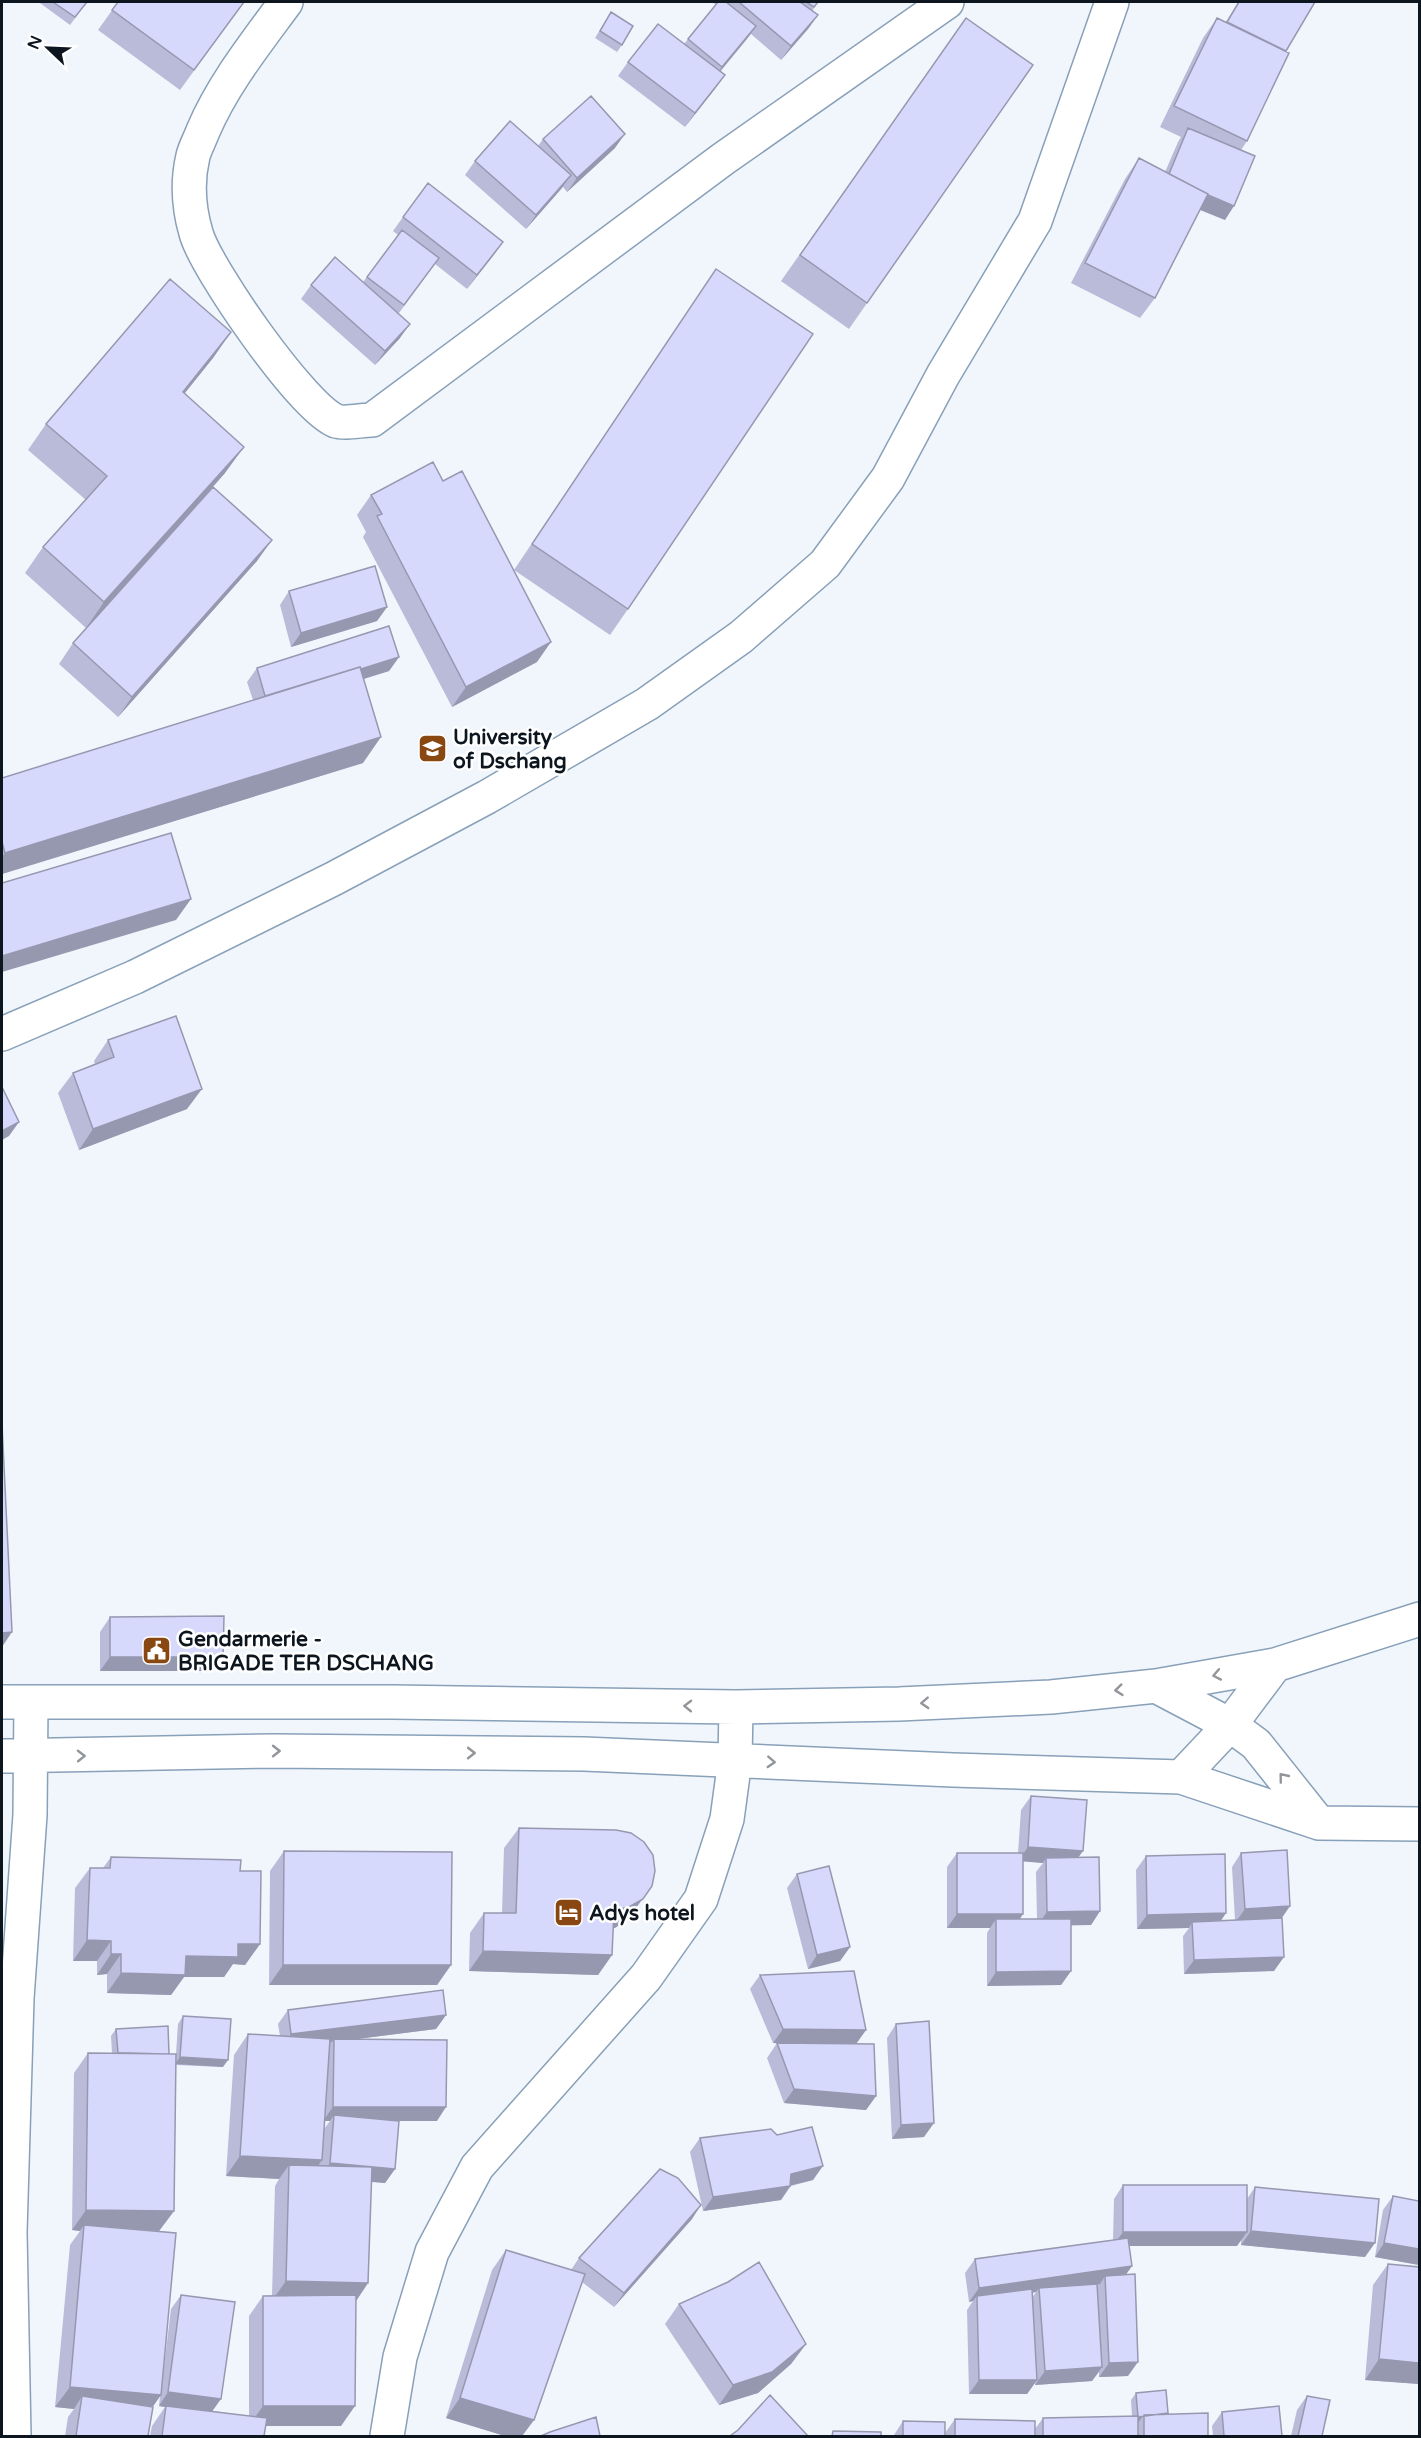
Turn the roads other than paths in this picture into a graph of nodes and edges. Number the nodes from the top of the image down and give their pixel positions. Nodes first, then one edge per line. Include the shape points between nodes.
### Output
1 (286, 2) edge
2 (947, 2) edge
3 (1112, 2) edge
4 (2, 1034) edge
5 (1419, 1618) edge
6 (1275, 1665) junction
7 (1156, 1686) junction
8 (16, 1702) edge
9 (735, 1707) junction
10 (1230, 1725) junction
11 (16, 1757) edge
12 (735, 1760) junction
13 (1181, 1777) junction
14 (1319, 1822) junction
15 (1419, 1824) edge
16 (14, 2436) edge
17 (387, 2436) edge

1 - 2 street via 233,74 210,115 193,156 189,193 196,234 222,285 309,401 337,421 372,420 713,166
3 - 4 street via 1035,221 943,375 888,478 825,564 741,637 647,704 487,797 135,978
5 - 6 street
6 -> 7 street
6 - 10 street
7 -> 9 street via 1052,1697
7 - 10 street
9 -> 8 street
8 - 11 street
9 - 12 street
10 - 13 street
14 -> 10 street via 1256,1744
11 -> 12 street via 274,1751 584,1754
11 - 16 street via 30,1815 17,1998 10,2232
12 -> 13 street
12 - 17 street via 727,1819 701,1899 646,1977 477,2167 432,2252 400,2357
13 - 14 street
14 - 15 street

